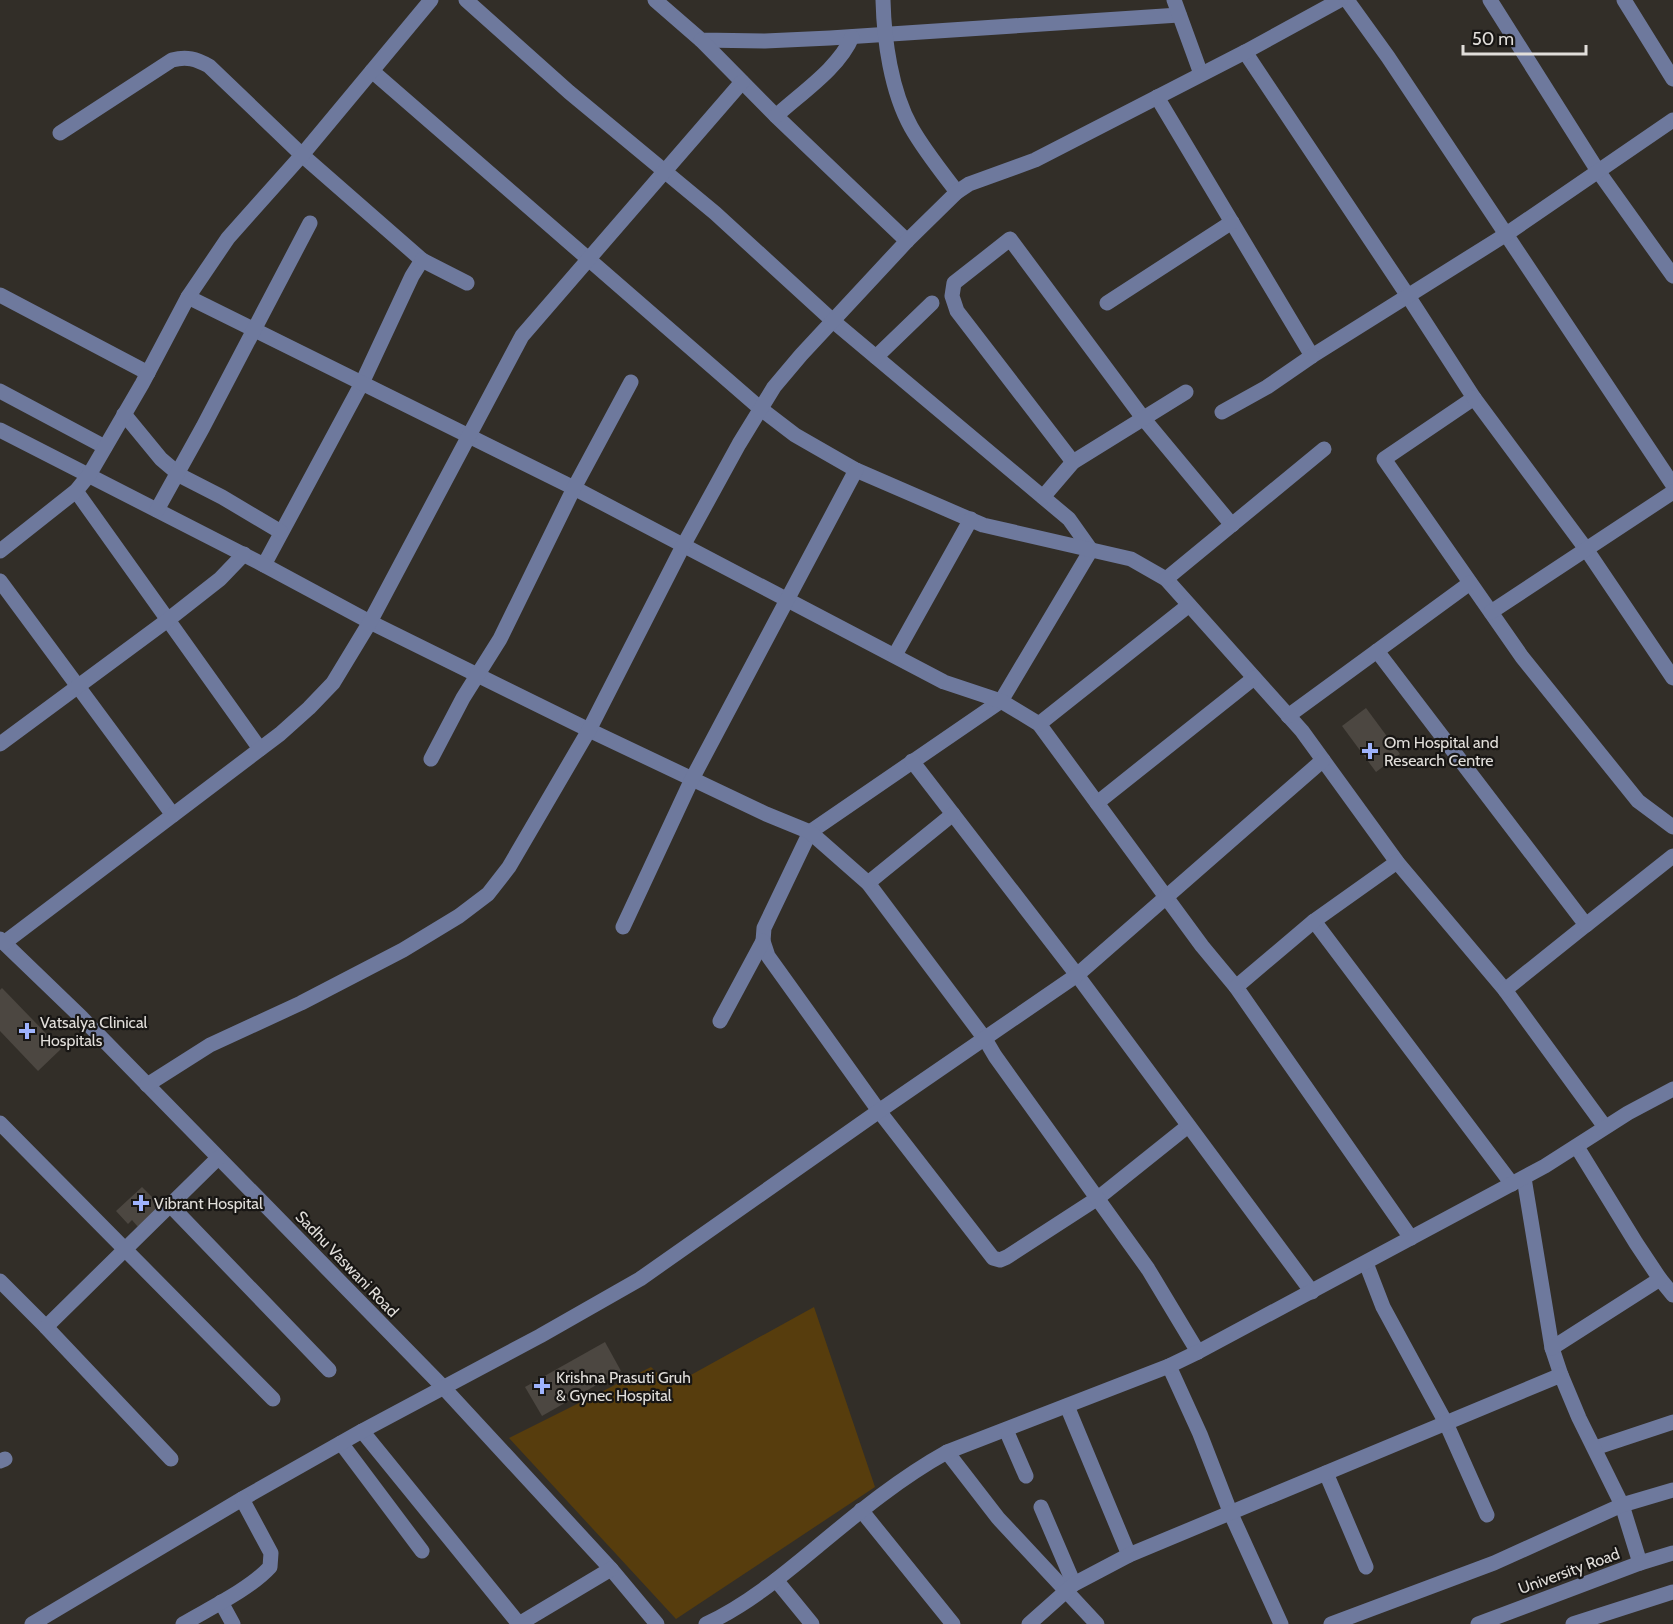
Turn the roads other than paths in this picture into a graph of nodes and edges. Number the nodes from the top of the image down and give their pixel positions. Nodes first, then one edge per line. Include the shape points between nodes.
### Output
1 (431, 0) edge
2 (466, 0) edge
3 (655, 0) edge
4 (883, 0) edge
5 (1174, 0) edge
6 (1340, 0) edge
7 (1347, 0) edge
8 (1490, 0) edge
9 (1624, 0) edge
10 (1179, 15) junction
11 (884, 35) junction
12 (852, 37) junction
13 (701, 40) junction
14 (1245, 52) junction
15 (372, 71) junction
16 (1201, 75) junction
17 (1673, 79) edge
18 (742, 82) junction
19 (1157, 97) junction
20 (776, 116) junction
21 (1673, 120) edge
22 (60, 133) dead end
23 (302, 155) junction
24 (664, 170) junction
25 (1598, 171) junction
26 (957, 192) junction
27 (1232, 222) junction
28 (310, 223) dead end
29 (1505, 235) junction
30 (907, 241) junction
31 (589, 259) junction
32 (422, 260) junction
33 (1673, 276) edge
34 (467, 283) dead end
35 (0, 295) edge
36 (1408, 296) junction
37 (188, 297) junction
38 (932, 303) dead end
39 (1107, 303) dead end
40 (833, 321) junction
41 (252, 329) junction
42 (1312, 356) junction
43 (876, 357) junction
44 (147, 373) junction
45 (631, 382) dead end
46 (362, 383) junction
47 (0, 391) edge
48 (1186, 392) dead end
49 (1474, 398) junction
50 (761, 409) junction
51 (1222, 412) dead end
52 (124, 414) junction
53 (1143, 418) junction
54 (0, 430) edge
55 (468, 437) junction
56 (105, 447) junction
57 (1324, 449) dead end
58 (1073, 462) junction
59 (856, 470) junction
60 (177, 473) junction
61 (89, 475) junction
62 (1673, 485) edge
63 (574, 488) junction
64 (76, 491) junction
65 (1673, 492) edge
66 (1043, 498) junction
67 (157, 510) junction
68 (971, 519) junction
69 (1232, 525) junction
70 (281, 532) junction
71 (683, 546) junction
72 (1586, 549) junction
73 (1091, 550) junction
74 (0, 551) edge
75 (244, 554) junction
76 (264, 565) junction
77 (1166, 579) junction
78 (0, 581) edge
79 (1470, 583) junction
80 (787, 601) junction
81 (1189, 605) junction
82 (1491, 612) junction
83 (169, 619) junction
84 (370, 622) junction
85 (1377, 651) junction
86 (895, 656) junction
87 (478, 676) junction
88 (1254, 678) junction
89 (1673, 678) edge
90 (78, 688) junction
91 (1001, 701) junction
92 (1288, 716) junction
93 (1038, 724) junction
94 (589, 730) junction
95 (0, 744) edge
96 (260, 749) junction
97 (431, 759) dead end
98 (1323, 760) junction
99 (912, 761) junction
100 (692, 779) junction
101 (1098, 803) junction
102 (953, 814) junction
103 (173, 815) junction
104 (1673, 827) edge
105 (810, 832) junction
106 (1673, 856) edge
107 (1397, 862) junction
108 (868, 882) junction
109 (1167, 897) junction
110 (1314, 921) junction
111 (1587, 925) junction
112 (623, 927) dead end
113 (2, 941) edge
114 (763, 941) junction
115 (1077, 975) junction
116 (1236, 987) junction
117 (1505, 990) junction
118 (720, 1022) dead end
119 (985, 1040) junction
120 (147, 1085) junction
121 (1673, 1089) edge
122 (879, 1111) junction
123 (0, 1123) edge
124 (1188, 1126) junction
125 (1605, 1127) junction
126 (1577, 1147) junction
127 (218, 1158) junction
128 (1518, 1181) junction
129 (1098, 1198) junction
130 (170, 1205) junction
131 (1411, 1238) junction
132 (124, 1250) junction
133 (1366, 1263) junction
134 (1660, 1279) junction
135 (0, 1281) edge
136 (1312, 1292) junction
137 (1673, 1295) edge
138 (46, 1327) junction
139 (1552, 1348) junction
140 (1198, 1352) junction
141 (1169, 1366) junction
142 (329, 1370) dead end
143 (1561, 1375) junction
144 (443, 1387) junction
145 (273, 1399) dead end
146 (1067, 1406) junction
147 (1446, 1422) junction
148 (1673, 1422) edge
149 (1006, 1430) junction
150 (362, 1431) junction
151 (341, 1443) junction
152 (1595, 1448) junction
153 (947, 1452) junction
154 (171, 1459) dead end
155 (1326, 1473) junction
156 (1026, 1476) dead end
157 (1673, 1490) edge
158 (242, 1499) junction
159 (1622, 1505) junction
160 (1041, 1507) dead end
161 (861, 1510) junction
162 (1231, 1514) junction
163 (1487, 1515) dead end
164 (422, 1551) dead end
165 (1673, 1553) edge
166 (1130, 1555) junction
167 (1640, 1563) junction
168 (1366, 1567) dead end
169 (611, 1569) junction
170 (776, 1580) junction
171 (1071, 1587) junction
172 (1673, 1592) edge
173 (221, 1602) junction
174 (32, 1624) edge
175 (183, 1624) edge
176 (233, 1624) edge
177 (519, 1624) edge
178 (657, 1624) edge
179 (706, 1624) edge
180 (812, 1624) edge
181 (952, 1624) edge
182 (1029, 1624) edge
183 (1097, 1624) edge
184 (1281, 1624) edge
185 (1332, 1624) edge
186 (1478, 1624) edge
187 (1573, 1624) edge

1 - 15 street
2 - 24 street
3 - 13 street
4 - 11 street
5 - 10 street
6 - 14 street
7 - 29 street
8 - 25 street
9 - 17 street
10 - 11 street
10 - 16 street
11 - 12 street
11 - 26 street via 900,102 910,126
12 - 13 street
12 - 20 street via 846,52
13 - 18 street
14 - 16 street
14 - 36 street
15 - 23 street
15 - 31 street
16 - 19 street
18 - 20 street
18 - 24 street
19 - 26 street via 1035,160
19 - 27 street
20 - 30 street
21 - 25 street
22 - 23 street via 172,60 185,57 209,66
23 - 32 street
23 - 37 street via 228,238
24 - 31 street
24 - 40 street
25 - 29 street
25 - 33 street
26 - 30 street
27 - 39 street
27 - 42 street
28 - 41 street
29 - 36 street
29 - 62 street
30 - 40 street
31 - 50 street
31 - 55 street via 522,336
32 - 34 street
32 - 46 street
35 - 44 street
36 - 42 street
36 - 49 street
37 - 41 street
37 - 44 street
38 - 43 street
40 - 43 street
40 - 50 street via 774,387
41 - 46 street
41 - 60 street
42 - 51 street
43 - 66 street
44 - 52 street
45 - 63 street
46 - 55 street
46 - 70 street
47 - 56 street
48 - 53 street
49 - 72 street
49 - 79 street via 1383,459
50 - 59 street via 795,435
50 - 71 street
52 - 56 street
52 - 60 street
53 - 58 street
53 - 58 street via 1010,239 954,283 952,296 957,311
53 - 69 street
54 - 61 street
55 - 63 street
55 - 84 street
56 - 61 street
57 - 69 street
58 - 66 street
59 - 68 street
59 - 80 street
60 - 67 street
60 - 70 street
61 - 64 street
61 - 67 street
63 - 71 street
63 - 87 street
64 - 74 street
64 - 83 street
65 - 72 street
66 - 73 street via 1069,519
67 - 75 street
68 - 73 street
68 - 86 street
69 - 77 street
70 - 76 street
71 - 80 street
71 - 94 street
72 - 82 street
72 - 89 street
73 - 77 street via 1131,559
73 - 91 street
75 - 76 street
75 - 83 street
76 - 84 street
77 - 81 street
78 - 90 street
79 - 82 street
79 - 85 street
80 - 86 street
80 - 100 street
81 - 88 street
81 - 93 street
82 - 104 street via 1522,657 1638,801
83 - 90 street
83 - 96 street
84 - 87 street
84 - 96 street via 333,683
85 - 92 street
85 - 111 street
86 - 91 street via 944,682
87 - 94 street
87 - 97 street
88 - 92 street
88 - 101 street
90 - 95 street
90 - 103 street
91 - 93 street
91 - 99 street
92 - 98 street
93 - 101 street
94 - 100 street
94 - 120 street via 509,867 488,894 403,950 210,1046
96 - 103 street
98 - 107 street
98 - 109 street
99 - 102 street
99 - 105 street
100 - 105 street
100 - 112 street
101 - 109 street
102 - 108 street
102 - 115 street
103 - 113 street
105 - 108 street
105 - 114 street via 764,928
106 - 111 street
107 - 110 street
107 - 117 street
108 - 119 street
109 - 115 street
109 - 116 street
110 - 116 street
110 - 128 street
111 - 117 street
113 - 120 street, Sadhu Vaswani Road
114 - 118 street
114 - 122 street via 768,956
115 - 119 street
115 - 124 street
116 - 131 street
117 - 125 street
119 - 122 street
119 - 129 street
120 - 127 street, Sadhu Vaswani Road
121 - 125 street
122 - 129 street via 993,1258 1007,1257
122 - 144 street via 640,1279
123 - 132 street
124 - 129 street
124 - 136 street
125 - 126 street
126 - 128 street
126 - 134 street
127 - 130 street
127 - 144 street, Sadhu Vaswani Road
128 - 131 street
128 - 139 street
129 - 140 street via 1148,1269
130 - 132 street
130 - 142 street
131 - 133 street
132 - 138 street
132 - 145 street
133 - 136 street
133 - 147 street via 1383,1307
134 - 137 street
134 - 139 street
135 - 138 street
136 - 140 street
138 - 154 street
139 - 143 street
140 - 141 street
141 - 146 street
141 - 162 street
143 - 147 street
143 - 152 street
144 - 150 street
144 - 169 street, Sadhu Vaswani Road
146 - 149 street
146 - 166 street
147 - 155 street
147 - 163 street
148 - 152 street
149 - 153 street
149 - 156 street
150 - 151 street
150 - 177 street
151 - 158 street
151 - 164 street
152 - 159 street
153 - 161 street
153 - 171 street via 998,1518
155 - 162 street
155 - 168 street
157 - 159 street
158 - 173 street via 272,1560 264,1574
158 - 174 street
159 - 167 street
159 - 185 street via 1494,1563
160 - 171 street
161 - 170 street
161 - 181 street
162 - 166 street
162 - 184 street
165 - 167 street, University Road
166 - 171 street
167 - 186 street, University Road
169 - 177 street
169 - 178 street, Sadhu Vaswani Road
170 - 179 street
170 - 180 street
171 - 182 street
171 - 183 street
172 - 187 street
173 - 175 street
173 - 176 street

